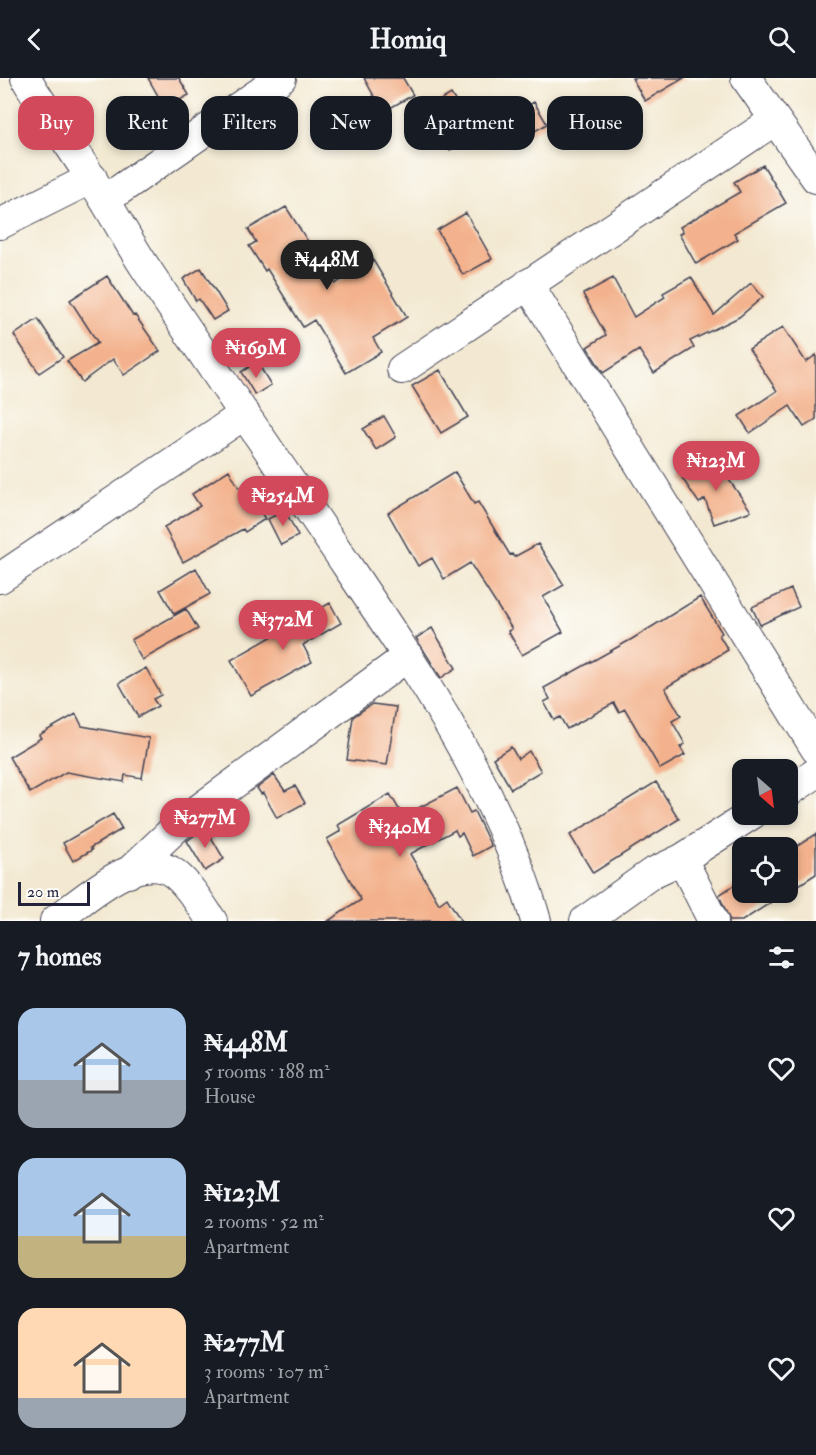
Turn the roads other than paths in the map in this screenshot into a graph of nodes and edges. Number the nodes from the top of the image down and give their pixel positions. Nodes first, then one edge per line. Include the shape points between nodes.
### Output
1 (26, 78) edge
2 (281, 78) edge
3 (746, 78) edge
4 (775, 120) junction
5 (816, 178) edge
6 (98, 189) junction
7 (0, 224) edge
8 (528, 284) junction
9 (402, 369) dead end
10 (245, 414) junction
11 (0, 578) edge
12 (408, 656) junction
13 (816, 749) edge
14 (816, 773) edge
15 (798, 785) edge
16 (735, 825) edge
17 (682, 859) junction
18 (128, 873) junction
19 (55, 921) edge
20 (212, 921) edge
21 (536, 921) edge
22 (585, 921) edge
23 (713, 921) edge

1 - 6 street
2 - 6 street
3 - 4 street
4 - 5 street
4 - 8 street
6 - 7 street
6 - 10 street via 145,267
8 - 9 street
8 - 13 street
10 - 11 street
10 - 12 street
12 - 18 street via 183,821
12 - 21 street via 469,759 505,834
14 - 15 street
16 - 17 street
17 - 22 street via 652,873
17 - 23 street
18 - 19 street via 112,879
18 - 20 street via 158,865 174,873

